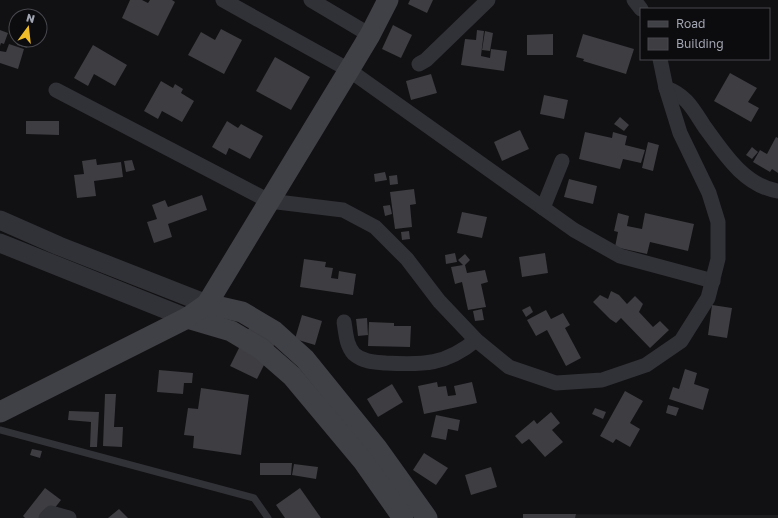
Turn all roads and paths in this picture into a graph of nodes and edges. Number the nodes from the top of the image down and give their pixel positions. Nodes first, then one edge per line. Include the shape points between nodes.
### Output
1 (223, 0) edge
2 (311, 0) edge
3 (388, 0) edge
4 (488, 0) edge
5 (634, 0) edge
6 (641, 8) edge
7 (370, 35) junction
8 (660, 60) edge
9 (419, 64) dead end
10 (349, 70) junction
11 (666, 88) junction
12 (56, 90) dead end
13 (562, 161) dead end
14 (778, 191) edge
15 (269, 201) junction
16 (543, 208) junction
17 (0, 220) edge
18 (0, 243) edge
19 (713, 281) junction
20 (207, 304) junction
21 (187, 318) junction
22 (344, 322) dead end
23 (476, 340) junction
24 (0, 412) edge
25 (0, 430) edge
26 (46, 518) edge
27 (69, 518) edge
28 (268, 518) edge
29 (403, 518) edge
30 (427, 518) edge

1 - 10 street
2 - 7 street
3 - 7 main road
4 - 9 street
5 - 6 street
7 - 10 main road
8 - 11 street
10 - 15 main road
10 - 16 street
11 - 14 street via 682,96 692,105 729,160 743,174 761,186
11 - 19 street via 680,133 709,193 718,222 718,259
12 - 15 street
13 - 16 street
15 - 20 main road
15 - 23 street via 343,210 375,227 407,259 439,301
16 - 19 street via 574,230 620,256
17 - 20 street
18 - 21 street
19 - 23 street via 708,298 681,341 646,365 602,380 556,383 509,367
20 - 21 main road
20 - 30 main road via 242,312 274,331 305,359 377,448
21 - 24 main road
21 - 29 main road via 231,331 261,349 292,376 363,461
22 - 23 street via 350,348 358,357 368,361 427,363 450,356
25 - 28 lane via 254,498
26 - 27 street via 52,513

